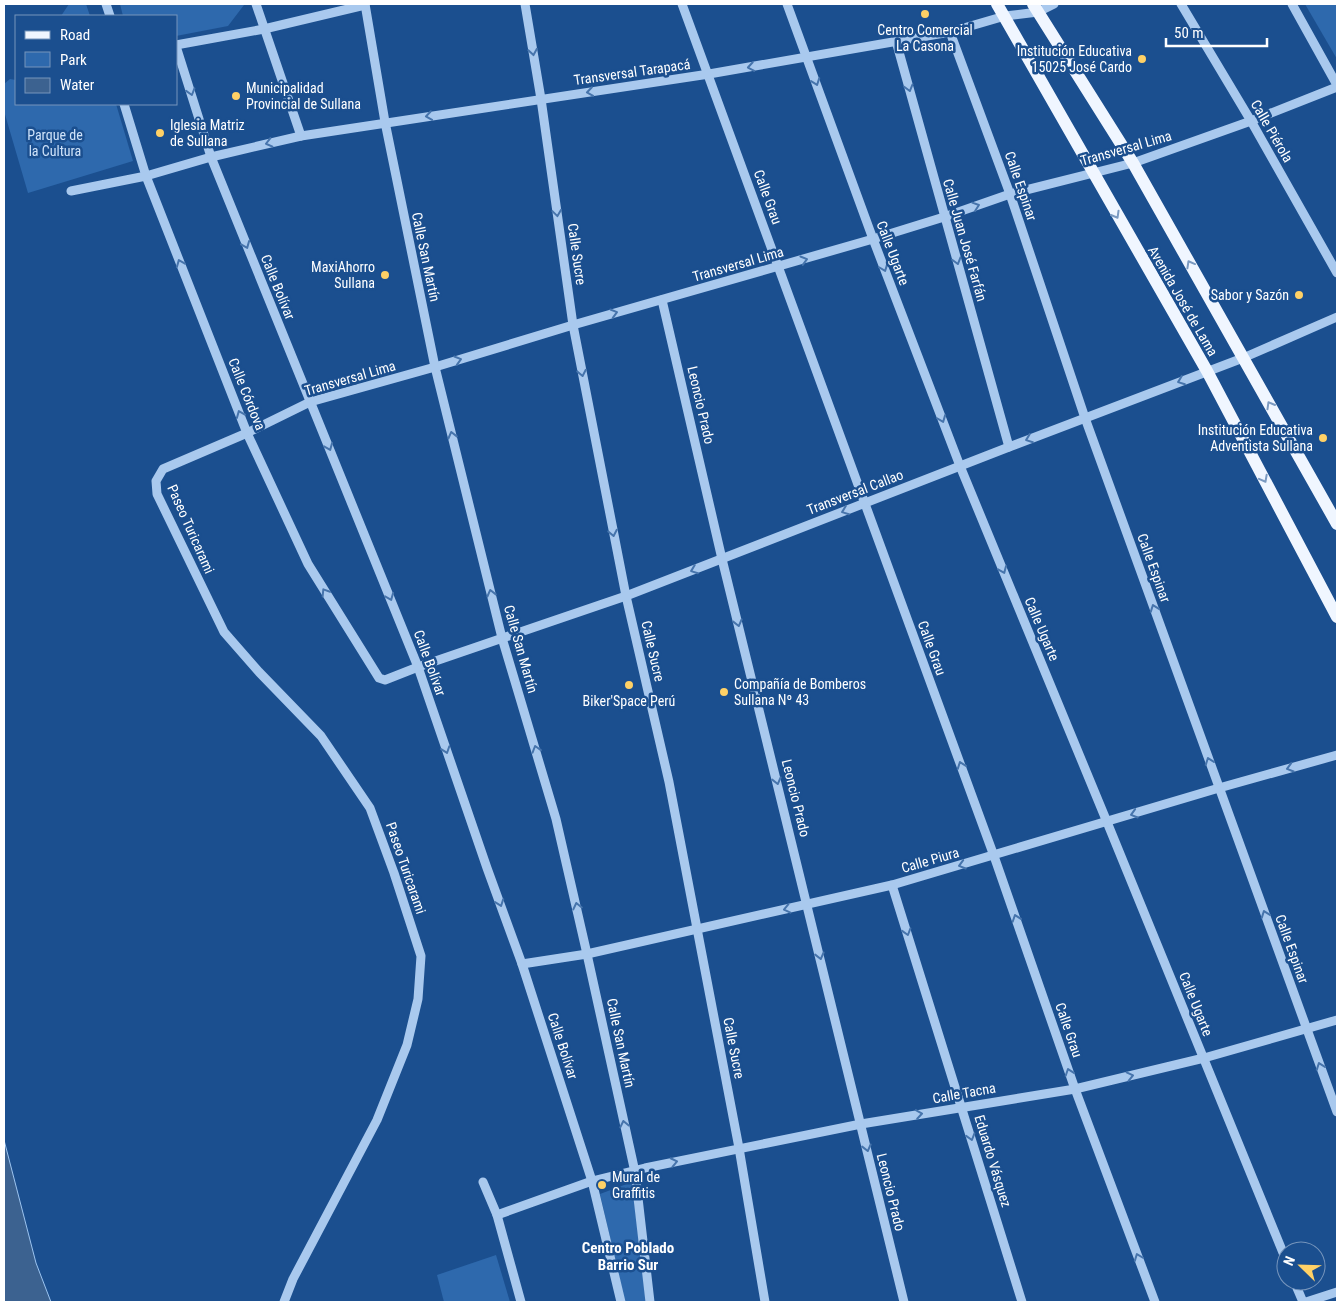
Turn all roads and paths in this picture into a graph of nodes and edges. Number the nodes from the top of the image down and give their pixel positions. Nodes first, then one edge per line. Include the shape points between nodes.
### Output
1 (256, 4) edge
2 (365, 4) edge
3 (525, 4) edge
4 (682, 4) edge
5 (786, 4) edge
6 (997, 4) edge
7 (1054, 4) edge
8 (1181, 4) edge
9 (1292, 4) edge
10 (1036, 8) edge
11 (1005, 16) junction
12 (264, 29) junction
13 (950, 32) junction
14 (896, 41) junction
15 (178, 45) edge
16 (178, 51) edge
17 (807, 56) junction
18 (709, 74) junction
19 (1337, 86) edge
20 (541, 99) junction
21 (124, 105) edge
22 (1251, 121) junction
23 (385, 122) junction
24 (301, 136) junction
25 (211, 157) junction
26 (1133, 163) junction
27 (1092, 172) junction
28 (146, 176) junction
29 (71, 191) dead end
30 (1010, 194) junction
31 (944, 217) junction
32 (873, 239) junction
33 (779, 267) junction
34 (1337, 273) edge
35 (662, 300) junction
36 (1337, 317) edge
37 (573, 325) junction
38 (1243, 358) junction
39 (435, 367) junction
40 (1207, 372) junction
41 (310, 402) junction
42 (1085, 418) junction
43 (248, 432) junction
44 (1009, 447) junction
45 (960, 466) junction
46 (156, 481) joint
47 (865, 503) junction
48 (1337, 524) edge
49 (722, 559) junction
50 (626, 596) junction
51 (1337, 617) edge
52 (502, 638) junction
53 (418, 667) junction
54 (379, 678) joint
55 (1337, 755) edge
56 (1219, 788) junction
57 (1108, 822) junction
58 (994, 856) junction
59 (892, 885) junction
60 (808, 904) junction
61 (698, 929) junction
62 (587, 954) junction
63 (522, 964) junction
64 (1337, 1020) edge
65 (1307, 1029) junction
66 (1204, 1058) junction
67 (1075, 1089) junction
68 (961, 1108) junction
69 (1337, 1112) edge
70 (861, 1124) junction
71 (739, 1148) junction
72 (635, 1172) junction
73 (592, 1181) junction
74 (483, 1182) dead end
75 (497, 1215) junction
76 (1278, 1241) edge
77 (1337, 1292) edge
78 (284, 1302) edge
79 (521, 1302) edge
80 (621, 1302) edge
81 (650, 1302) edge
82 (765, 1302) edge
83 (904, 1302) edge
84 (1022, 1302) edge
85 (1155, 1302) edge
86 (1304, 1302) edge

1 - 12 street
2 - 12 street
2 - 23 street, Calle San Martín
3 -> 20 street, Calle Sucre
4 - 18 street, Calle Grau
5 - 17 street, Calle Ugarte
6 - 11 main road, Avenida José de Lama
7 - 10 street, Transversal Tarapacá
8 - 22 street, Calle Piérola
9 - 19 street
10 - 11 street, Transversal Tarapacá
10 - 26 main road, Avenida José de Lama
11 - 13 street, Transversal Tarapacá
11 - 27 main road, Avenida José de Lama
12 - 15 street
12 - 24 street
13 - 14 street, Transversal Tarapacá
13 - 30 street, Calle Espinar
14 - 17 street, Transversal Tarapacá
14 -> 31 street, Calle Juan José Farfán
16 -> 25 street, Calle Bolívar
17 -> 18 street, Transversal Tarapacá
17 -> 32 street, Calle Ugarte
18 -> 20 street, Transversal Tarapacá
18 - 33 street, Calle Grau
19 - 22 street, Transversal Lima
20 -> 23 street, Transversal Tarapacá
20 -> 37 street, Calle Sucre
21 - 28 street, Calle Córdova
22 - 26 street, Transversal Lima
22 - 34 street, Calle Piérola
23 - 24 street, Transversal Tarapacá
23 - 39 street, Calle San Martín
24 -> 25 street, Transversal Tarapacá
25 - 28 street, Transversal Tarapacá
25 -> 41 street, Calle Bolívar
26 - 27 street, Transversal Lima
38 -> 26 main road, Avenida José de Lama
27 - 30 street, Transversal Lima
27 -> 40 main road, Avenida José de Lama
28 - 29 street, Transversal Tarapacá
43 -> 28 street, Calle Córdova
31 -> 30 street, Transversal Lima
30 - 42 street, Calle Espinar
31 - 32 street, Transversal Lima
31 -> 44 street, Calle Juan José Farfán
33 -> 32 street, Transversal Lima
32 -> 45 street, Calle Ugarte
33 - 35 street, Transversal Lima
33 - 47 street, Calle Grau
37 -> 35 street, Transversal Lima
35 - 49 street, Leoncio Prado
36 - 38 street, Transversal Callao
39 -> 37 street, Transversal Lima
37 -> 50 street, Calle Sucre
38 - 40 street, Transversal Callao
48 -> 38 main road, Avenida José de Lama
39 - 41 street, Transversal Lima
52 -> 39 street, Calle San Martín
40 -> 42 street, Transversal Callao
40 -> 51 main road, Avenida José de Lama
41 - 43 street, Transversal Lima
41 -> 53 street, Calle Bolívar
42 -> 44 street, Transversal Callao
56 -> 42 street, Calle Espinar
43 - 46 street, Transversal Lima via 163,469
54 -> 43 street, Calle Córdova via 308,564
44 - 45 street, Transversal Callao
45 - 47 street, Transversal Callao
45 -> 57 street, Calle Ugarte
46 - 78 street, Paseo Turicarami via 157,494 224,632 321,736 370,808 421,956 418,999 407,1046 377,1120
47 -> 49 street, Transversal Callao
58 -> 47 street, Calle Grau
49 -> 50 street, Transversal Callao
49 -> 60 street, Leoncio Prado
50 - 52 street, Transversal Callao
50 - 61 street, Calle Sucre via 669,782
52 - 53 street, Transversal Callao
62 -> 52 street, Calle San Martín via 556,818
53 - 54 street, Transversal Callao via 385,680
53 -> 63 street, Calle Bolívar
55 -> 56 street, Calle Piura
56 -> 57 street, Calle Piura
65 -> 56 street, Calle Espinar
57 - 58 street, Calle Piura
57 - 66 street, Calle Ugarte
58 -> 59 street, Calle Piura
67 -> 58 street, Calle Grau
59 - 60 street, Calle Piura
59 -> 68 street, Eduardo Vásquez
60 -> 61 street, Calle Piura
60 -> 70 street, Leoncio Prado
61 - 62 street, Calle Piura
61 - 71 street, Calle Sucre
62 - 63 street, Calle Piura
72 -> 62 street, Calle San Martín
63 - 73 street, Calle Bolívar
64 - 65 street, Calle Tacna
65 - 66 street, Calle Tacna
69 -> 65 street, Calle Espinar
67 -> 66 street, Calle Tacna
66 - 76 street, Calle Ugarte
67 - 68 street, Calle Tacna
85 -> 67 street, Calle Grau
70 -> 68 street, Calle Tacna
68 -> 84 street, Eduardo Vásquez
70 - 71 street, Calle Tacna
70 -> 83 street, Leoncio Prado
72 -> 71 street, Calle Tacna
71 - 82 street, Calle Sucre
72 - 73 street, Calle Tacna
72 - 81 street, Calle San Martín
73 - 75 street, Calle Tacna
73 - 80 street, Calle Bolívar
74 - 75 street
75 - 79 street
77 - 86 street

